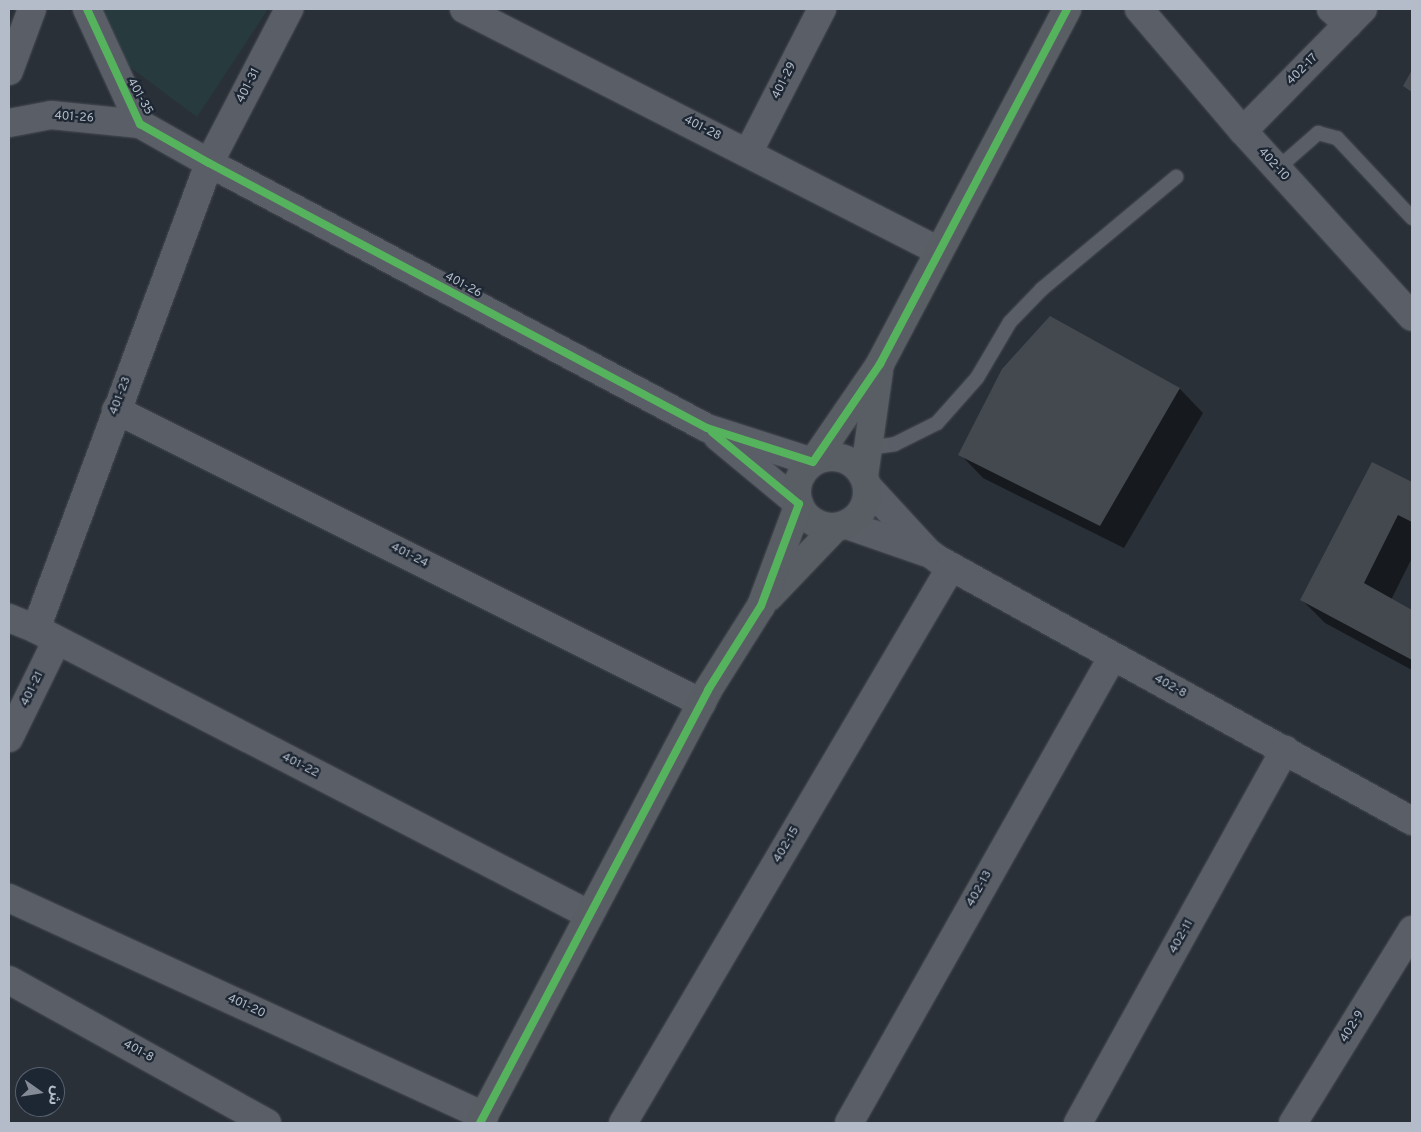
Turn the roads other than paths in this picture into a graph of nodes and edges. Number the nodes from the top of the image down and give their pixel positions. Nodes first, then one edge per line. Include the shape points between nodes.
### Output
1 (32, 9) edge
2 (87, 9) edge
3 (288, 9) edge
4 (464, 9) edge
5 (822, 9) edge
6 (1067, 9) edge
7 (1140, 9) edge
8 (1348, 14) edge
9 (9, 72) edge
10 (9, 123) edge
11 (140, 124) junction
12 (1243, 131) junction
13 (748, 153) junction
14 (209, 163) junction
15 (1277, 169) junction
16 (1176, 177) dead end
17 (1412, 218) edge
18 (939, 252) junction
19 (1412, 317) edge
20 (880, 364) junction
21 (116, 410) junction
22 (708, 428) junction
23 (868, 448) junction
24 (813, 462) junction
25 (866, 481) junction
26 (799, 504) junction
27 (841, 527) junction
28 (940, 560) junction
29 (761, 606) junction
30 (9, 618) edge
31 (47, 635) junction
32 (1113, 656) junction
33 (702, 702) junction
34 (9, 738) edge
35 (1285, 750) junction
36 (1412, 821) edge
37 (9, 898) edge
38 (590, 915) junction
39 (1412, 930) edge
40 (9, 980) edge
41 (482, 1120) edge
42 (267, 1123) edge
43 (623, 1123) edge
44 (849, 1123) edge
45 (1078, 1123) edge
46 (1293, 1123) edge

1 - 9 street
2 - 11 street, 401-35
3 - 14 street, 401-31
4 - 13 street, 401-28
5 - 13 street, 401-29
6 - 18 street
7 - 12 street, 402-10
8 - 12 street, 402-17
10 - 11 street, 401-26 via 51,116
11 - 14 street, 401-35
12 - 15 street, 402-10
13 - 18 street, 401-28
14 - 21 street, 401-23
14 - 22 street, 401-26
15 - 17 lane via 1318,133 1337,138
15 - 19 street, 402-10
16 - 23 lane via 1010,322 977,378 937,423 895,444
18 - 20 street
20 - 23 street
20 - 24 street
21 - 31 street, 401-23
21 - 33 street, 401-24
22 - 24 street
22 - 26 street
23 - 25 street
24 - 25 street via 836,457 857,466
24 - 26 street via 799,481
25 - 27 street via 864,510
25 - 28 street
26 - 27 street via 813,523
26 - 29 street
27 - 28 street
27 - 29 street
28 - 32 street, 402-8
28 - 43 street, 402-15
29 - 33 street
30 - 31 street, 401-22
31 - 34 street, 401-21
31 - 38 street, 401-22
32 - 35 street, 402-8
32 - 44 street, 402-13
33 - 38 street
35 - 36 street, 402-8
35 - 45 street, 402-11
37 - 41 street, 401-20
38 - 41 street
39 - 46 street, 402-9
40 - 42 street, 401-8

